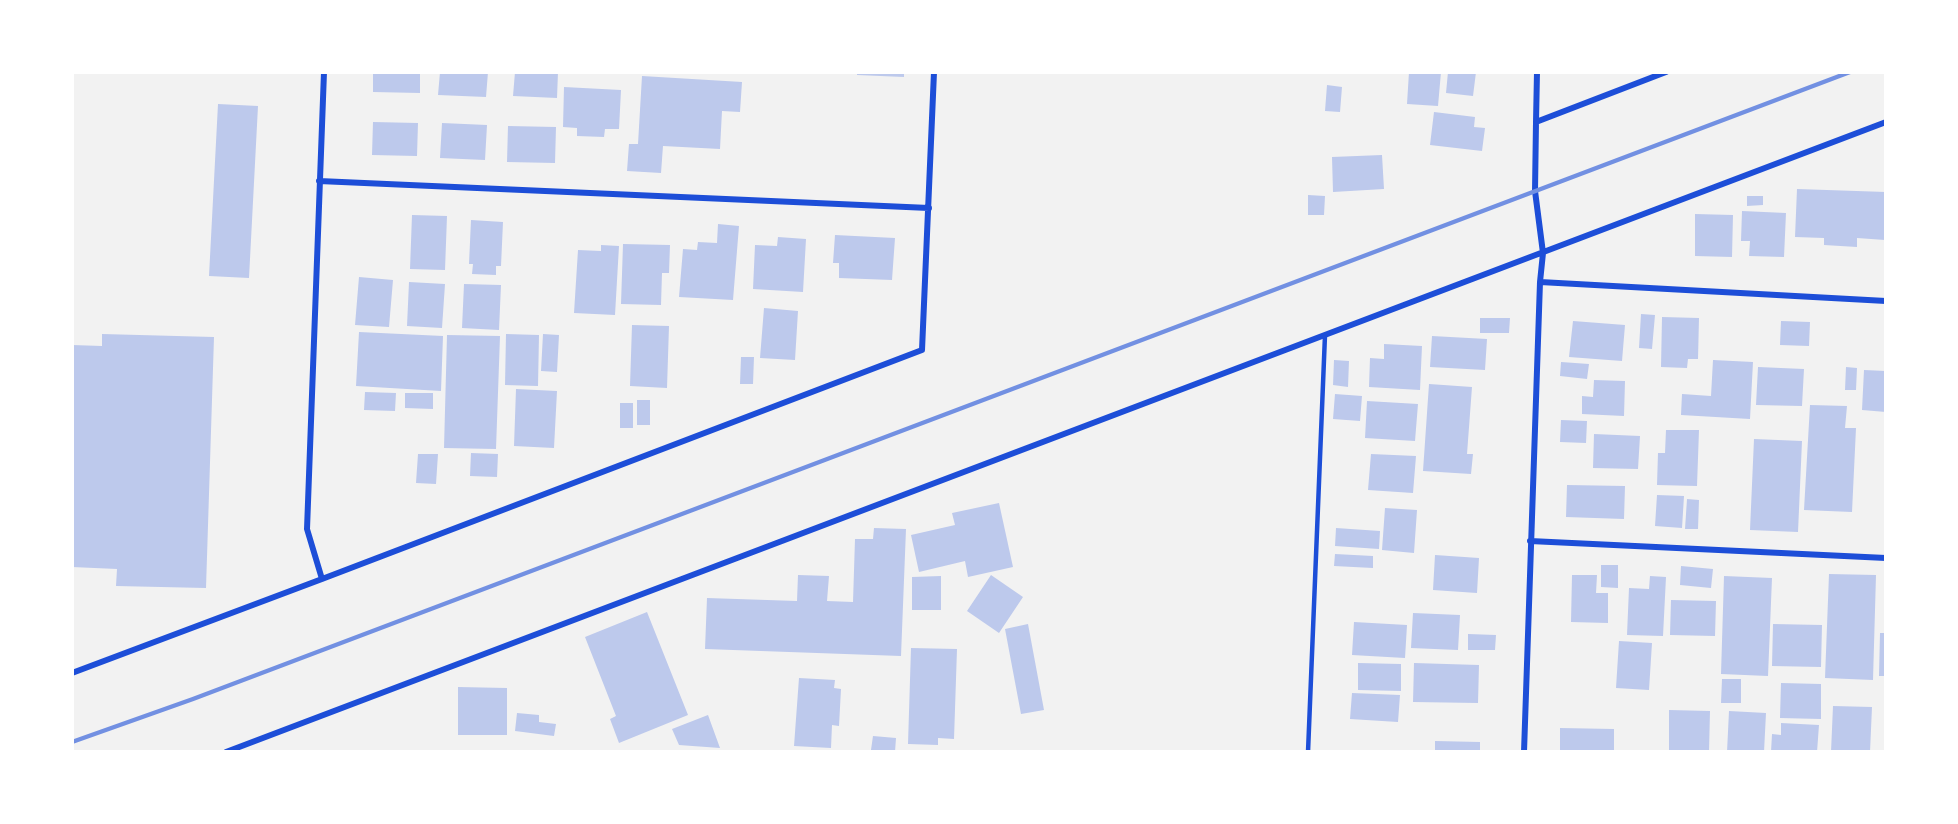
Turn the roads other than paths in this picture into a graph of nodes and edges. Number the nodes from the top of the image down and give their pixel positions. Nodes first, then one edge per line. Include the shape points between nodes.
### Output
1 (324, 72) edge
2 (934, 72) edge
3 (1537, 72) edge
4 (1666, 72) edge
5 (1536, 122) junction
6 (1886, 122) edge
7 (320, 181) junction
8 (929, 208) junction
9 (1543, 252) junction
10 (1540, 282) junction
11 (1886, 301) edge
12 (1325, 336) junction
13 (1530, 542) junction
14 (1886, 558) edge
15 (322, 579) junction
16 (72, 673) edge
17 (226, 752) edge
18 (1308, 752) edge
19 (1524, 752) edge

1 - 7 street
2 - 8 street
3 - 5 street
4 - 5 street
5 - 9 street via 1535,191
6 - 9 street
7 - 8 street
7 - 15 street via 307,530
8 - 15 street via 921,350
9 - 10 street
9 - 12 street
10 - 11 street
10 - 13 street
12 - 17 street
12 - 18 lane
13 - 14 street
13 - 19 street
15 - 16 street

